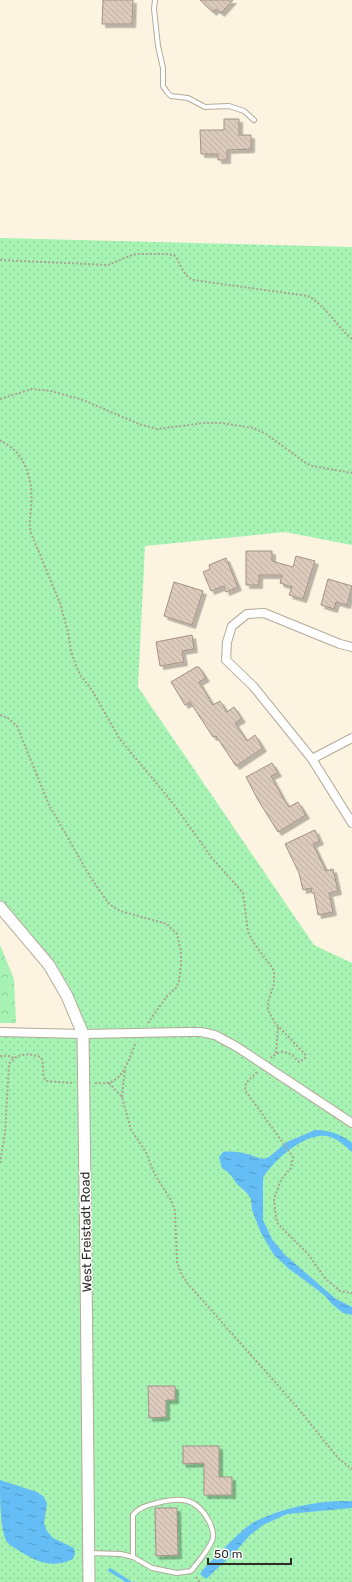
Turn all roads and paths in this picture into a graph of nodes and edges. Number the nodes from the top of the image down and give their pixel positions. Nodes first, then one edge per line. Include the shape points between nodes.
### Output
1 (155, 0) edge
2 (254, 120) dead end
3 (0, 260) edge
4 (352, 339) edge
5 (0, 399) edge
6 (0, 440) edge
7 (352, 473) edge
8 (352, 647) edge
9 (0, 715) edge
10 (352, 738) edge
11 (312, 760) junction
12 (352, 823) edge
13 (0, 907) edge
14 (278, 1026) junction
15 (0, 1032) edge
16 (142, 1032) junction
17 (83, 1034) junction
18 (276, 1053) junction
19 (0, 1056) edge
20 (14, 1058) junction
21 (265, 1064) junction
22 (125, 1069) junction
23 (72, 1083) dead end
24 (95, 1083) dead end
25 (109, 1083) junction
26 (122, 1097) junction
27 (352, 1123) edge
28 (0, 1163) edge
29 (352, 1293) edge
30 (352, 1469) edge
31 (88, 1552) junction
32 (133, 1557) junction
33 (89, 1582) edge

1 - 2 lane via 163,86 167,92 171,96 188,98 205,107 229,106 244,111
3 - 4 path via 108,265 139,254 174,256 186,275 193,280 308,296
5 - 7 path via 32,389 51,391 83,400 157,429 204,423 254,428 312,466
6 - 14 path via 17,452 29,473 29,526 60,603 76,666 119,738 172,802 212,858 243,893 248,932 274,972 268,1010
8 - 11 street via 264,613 247,614 232,626 227,642 226,660 254,686
9 - 16 path via 17,726 49,805 109,904 120,911 167,924 177,934 181,951 179,981
10 - 11 street
11 - 12 street
13 - 17 street, West Freistadt Road via 49,965 67,996
14 - 18 path
14 - 18 path via 306,1055 299,1062 291,1054
15 - 17 street
16 - 17 street
16 - 21 street via 201,1032 214,1035 238,1046
16 - 22 path
17 - 31 street, West Freistadt Road
18 - 21 path
19 - 20 path
20 - 23 path via 26,1054 41,1057 44,1062 43,1077 46,1081
20 - 28 path via 10,1064
21 - 27 street
21 - 29 path via 250,1077 245,1090 293,1157 291,1168 281,1180 274,1199 278,1224 308,1254 325,1278 340,1291
22 - 25 path
22 - 26 path
24 - 25 path
25 - 26 path
26 - 30 path via 131,1130 146,1152 154,1173 172,1202 175,1211 176,1255 185,1278 338,1458
31 - 32 lane
31 - 33 street, West Freistadt Road
32 - 32 lane via 152,1568 177,1573 191,1571 213,1540 213,1528 204,1511 190,1501 172,1499 151,1504 137,1510 134,1515

